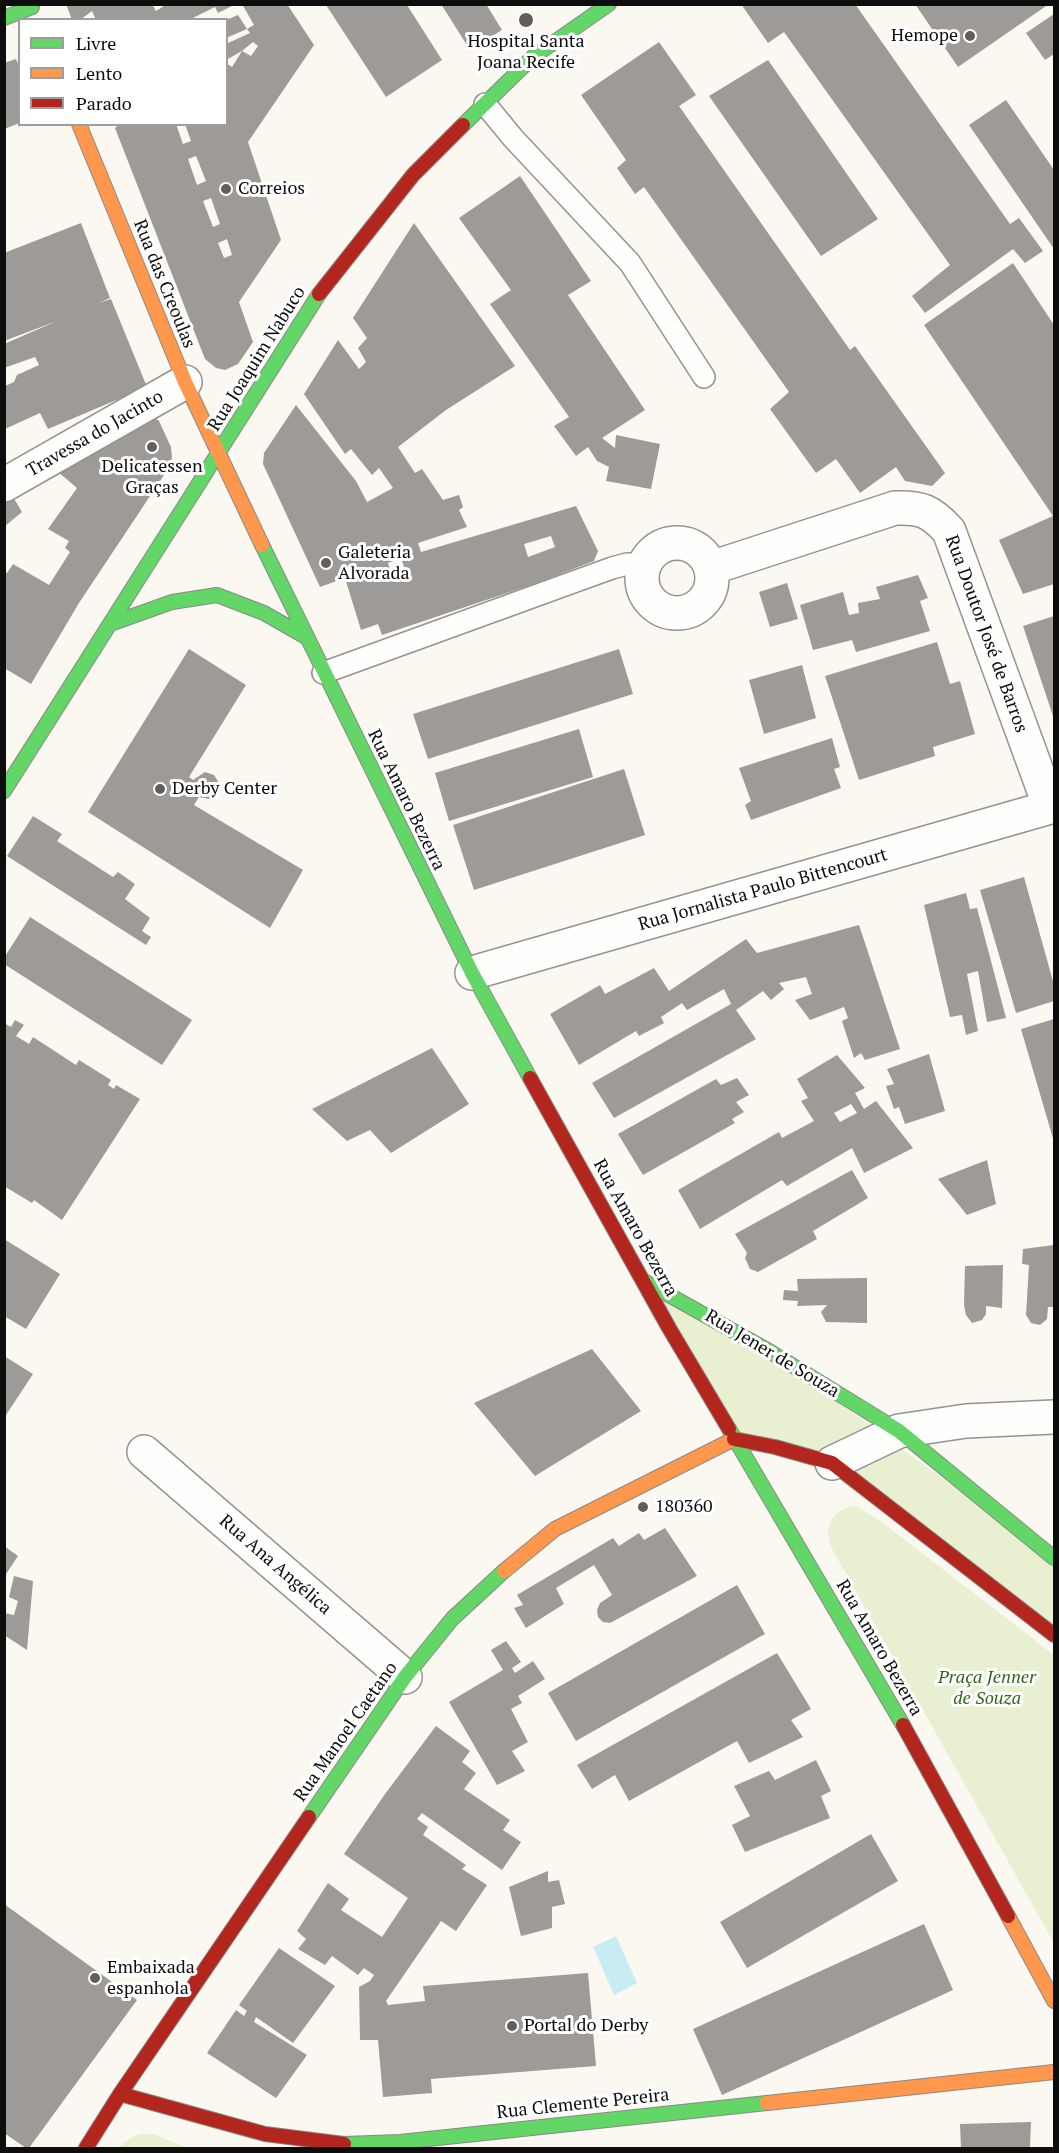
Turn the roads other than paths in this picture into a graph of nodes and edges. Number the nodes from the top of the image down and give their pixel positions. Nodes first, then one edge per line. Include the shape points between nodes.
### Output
1 (609, 4) edge
2 (33, 10) edge
3 (4, 18) edge
4 (485, 104) junction
5 (80, 126) edge
6 (704, 377) dead end
7 (184, 382) junction
8 (218, 455) junction
9 (4, 485) edge
10 (644, 565) junction
11 (711, 568) junction
12 (112, 623) junction
13 (306, 637) junction
14 (323, 673) junction
15 (4, 791) edge
16 (1052, 807) edge
17 (472, 974) junction
18 (644, 1281) junction
19 (1054, 1418) edge
20 (899, 1431) junction
21 (734, 1439) junction
22 (144, 1452) dead end
23 (832, 1463) junction
24 (1054, 1558) edge
25 (1054, 1635) edge
26 (405, 1677) junction
27 (1054, 2001) edge
28 (1054, 2072) edge
29 (120, 2094) junction
30 (400, 2145) edge
31 (86, 2148) edge

1 - 4 street, Rua Joaquim Nabuco via 533,57
2 - 3 street
4 - 6 lane via 630,263
4 - 8 street, Rua Joaquim Nabuco via 412,175 320,292
5 - 7 street, Rua das Creoulas
7 - 8 street, Rua das Creoulas
7 - 9 street, Travessa do Jacinto
8 - 12 street, Rua Joaquim Nabuco
8 - 13 street, Rua Amaro Bezerra
10 - 11 street via 655,550 678,542 697,548
10 - 11 street via 643,590 650,600 658,608 678,613 700,604 708,594
10 - 14 lane via 612,568
11 - 16 street, Rua Doutor José de Barros via 895,508 915,507 937,518 949,531
12 - 13 street via 172,602 217,595 264,613
12 - 15 street, Rua Joaquim Nabuco
13 - 14 street, Rua Amaro Bezerra
14 - 17 street, Rua Amaro Bezerra
16 - 17 street, Rua Jornalista Paulo Bittencourt
17 - 18 street, Rua Amaro Bezerra
18 - 20 street, Rua Jener de Souza via 769,1351
18 - 21 street, Rua Amaro Bezerra
19 - 20 street via 966,1421
20 - 23 street
20 - 24 street, Rua Jener de Souza
21 - 23 street
21 - 26 street, Rua Manoel Caetano via 555,1529 452,1619
21 - 27 street, Rua Amaro Bezerra via 923,1758
22 - 26 street, Rua Ana Angélica
23 - 25 street
26 - 29 street, Rua Manoel Caetano
28 - 30 street, Rua Clemente Pereira
29 - 30 street, Rua Clemente Pereira via 265,2134 341,2144
29 - 31 street, Rua Manoel Caetano

